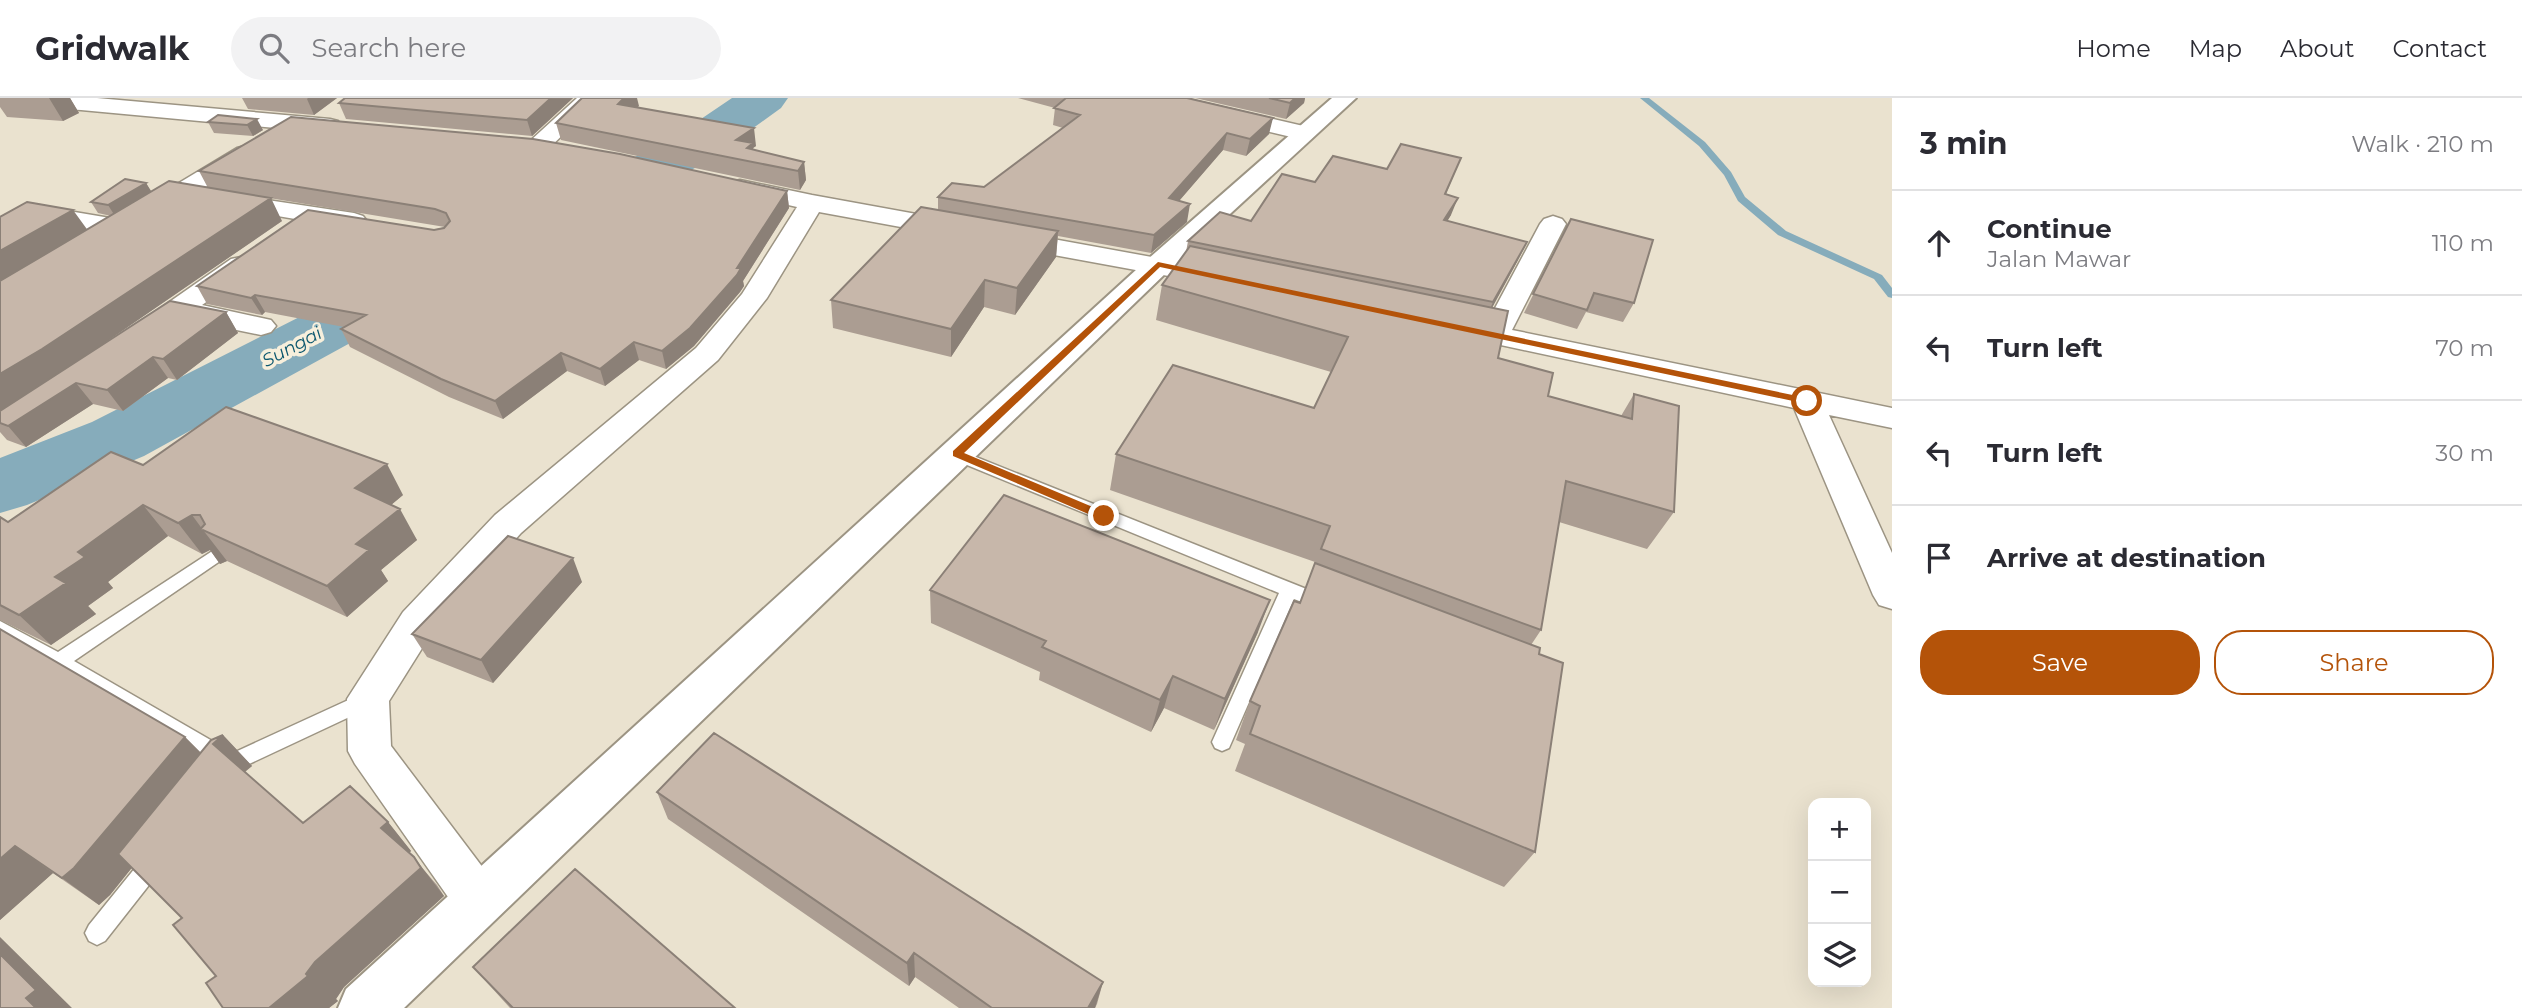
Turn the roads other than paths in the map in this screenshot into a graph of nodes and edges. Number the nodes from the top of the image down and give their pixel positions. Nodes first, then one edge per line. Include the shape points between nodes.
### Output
1 (590, 98) edge
2 (1155, 98) edge
3 (1345, 98) edge
4 (0, 99) edge
5 (85, 101) edge
6 (47, 102) junction
7 (346, 105) edge
8 (12, 120) dead end
9 (294, 123) junction
10 (320, 125) junction
11 (347, 128) edge
12 (1304, 133) junction
13 (510, 143) edge
14 (538, 146) junction
15 (562, 150) edge
16 (712, 181) edge
17 (178, 193) junction
18 (812, 203) junction
19 (19, 211) edge
20 (313, 214) junction
21 (1553, 224) dead end
22 (377, 225) edge
23 (122, 228) junction
24 (89, 247) edge
25 (1158, 265) junction
26 (1252, 284) edge
27 (178, 309) junction
28 (1428, 321) edge
29 (261, 326) dead end
30 (1495, 335) junction
31 (126, 345) edge
32 (1807, 401) junction
33 (1892, 418) edge
34 (956, 454) junction
35 (217, 554) edge
36 (1289, 590) junction
37 (1892, 595) edge
38 (1339, 609) edge
39 (0, 628) edge
40 (58, 662) junction
41 (369, 699) junction
42 (1222, 743) dead end
43 (232, 763) junction
44 (215, 784) edge
45 (173, 837) edge
46 (479, 901) junction
47 (97, 933) dead end
48 (365, 1008) edge

1 - 14 street
2 - 12 street
3 - 12 street
4 - 6 street
5 - 6 street
5 - 9 street
6 - 8 street
7 - 10 street
9 - 10 street
9 - 17 street
10 - 11 street
12 - 25 street
13 - 14 street
14 - 15 street
16 - 18 street
17 - 20 street
17 - 23 street
18 - 25 street
18 - 41 street via 753,298 707,354 508,524 417,623
19 - 23 street
20 - 22 street
20 - 27 street
21 - 30 street
23 - 24 street
25 - 26 street
25 - 34 street
27 - 29 street
27 - 31 street
28 - 30 street
30 - 32 street
32 - 33 street
32 - 37 street
34 - 36 lane
34 - 46 street
35 - 40 lane
36 - 38 lane
36 - 42 lane
39 - 40 lane
40 - 43 lane
41 - 43 lane
41 - 46 street via 370,751
43 - 44 lane
45 - 47 lane
46 - 48 street

